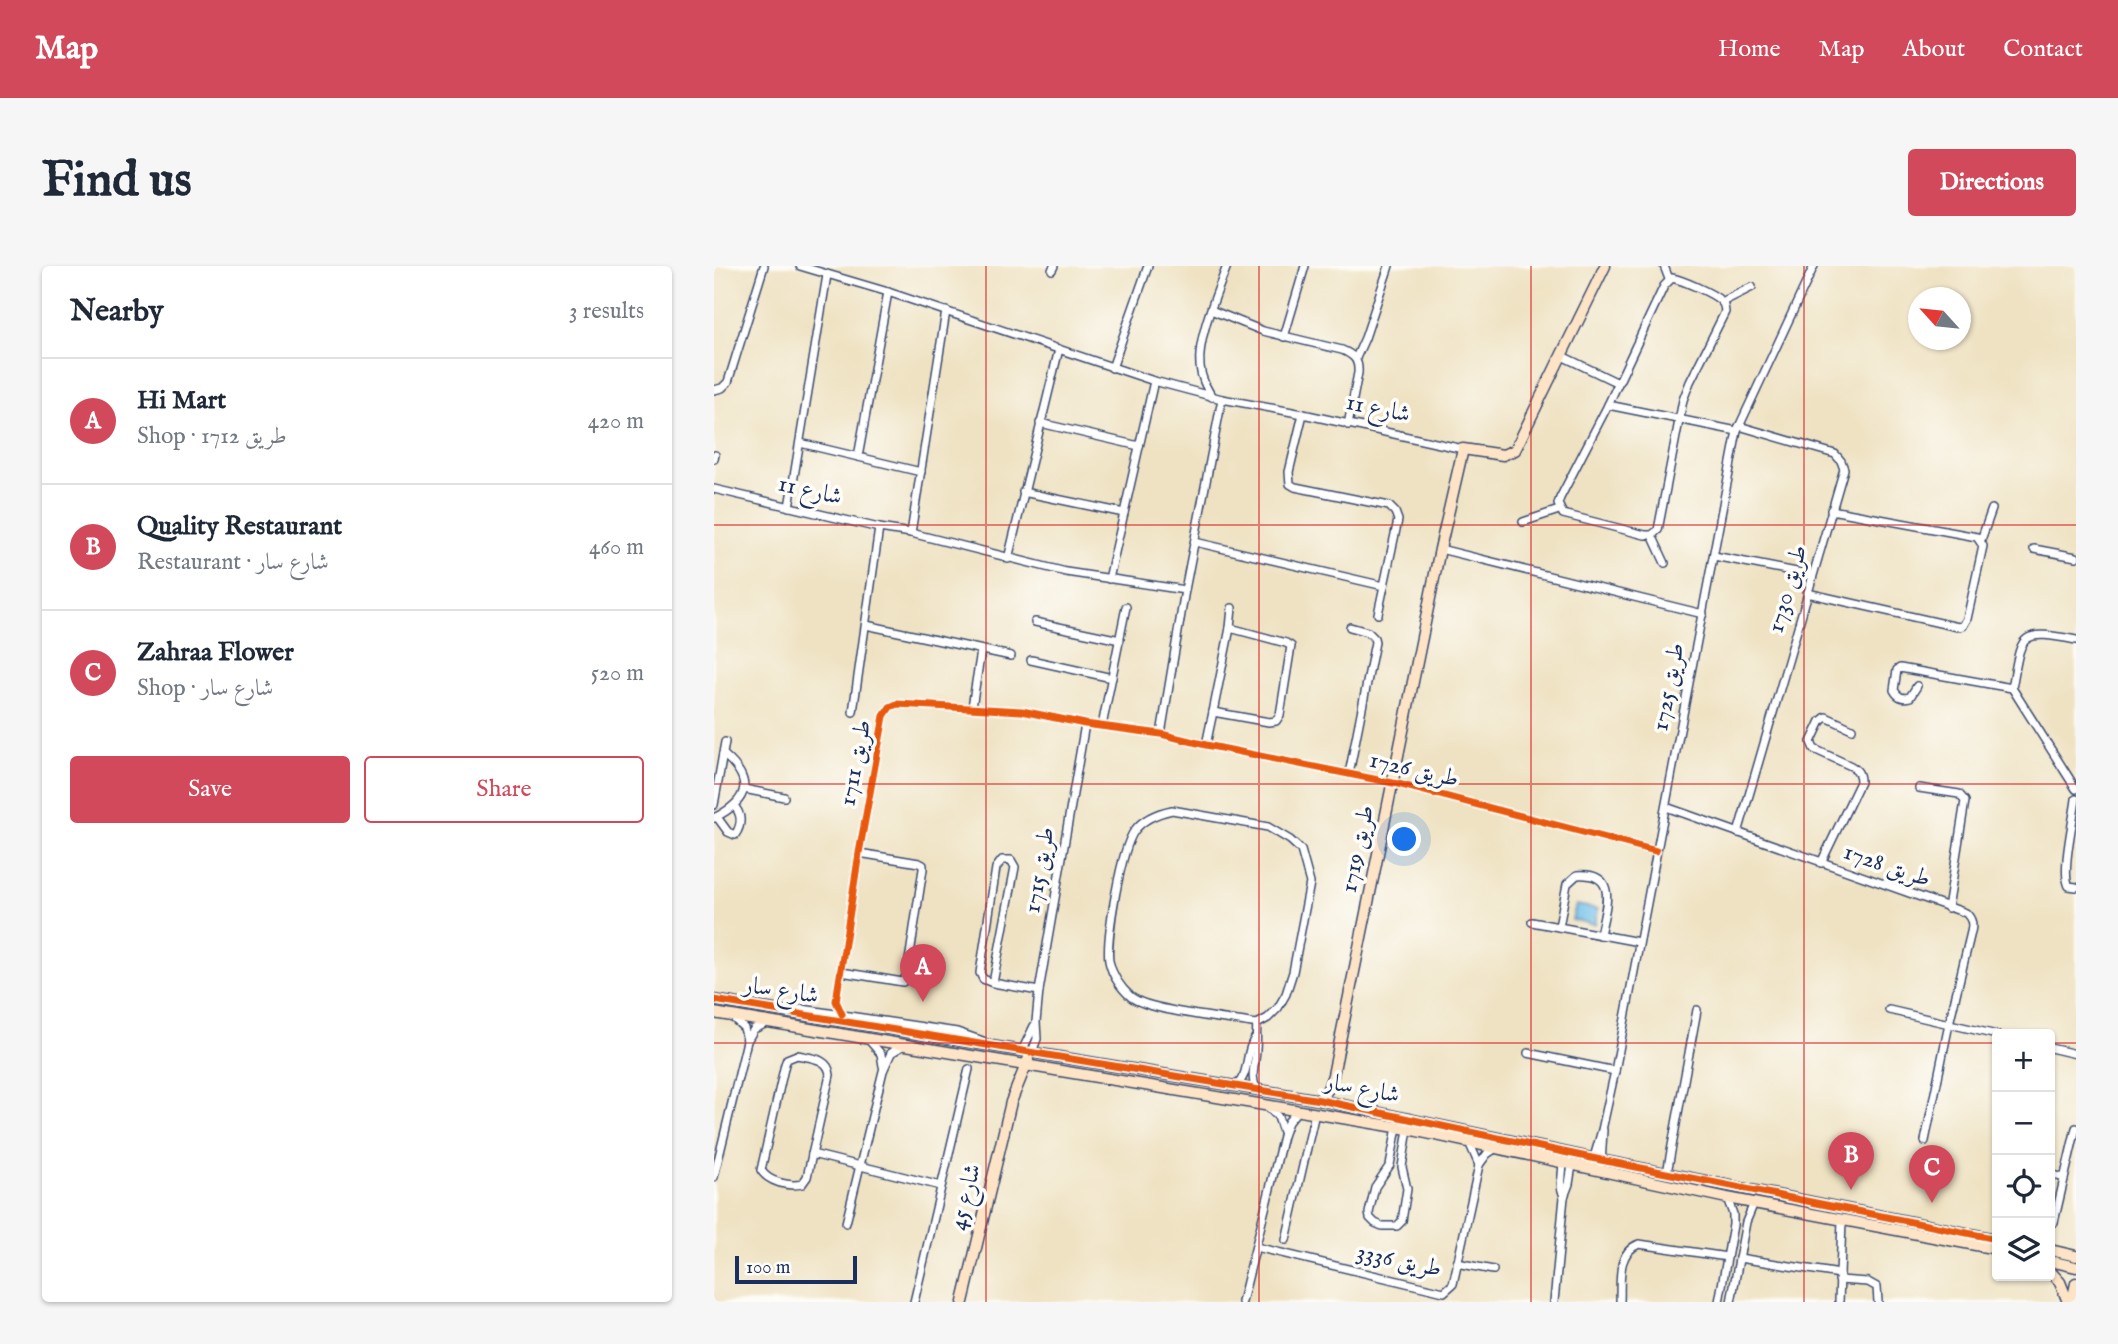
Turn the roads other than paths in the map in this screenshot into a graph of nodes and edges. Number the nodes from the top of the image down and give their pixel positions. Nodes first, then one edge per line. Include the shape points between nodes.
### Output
1 (764, 266) edge
2 (800, 266) edge
3 (1148, 266) edge
4 (1227, 266) edge
5 (1305, 266) edge
6 (1389, 266) edge
7 (1605, 266) edge
8 (1664, 266) edge
9 (1814, 266) edge
10 (827, 275) junction
11 (1669, 279) junction
12 (1752, 287) dead end
13 (888, 292) junction
14 (1722, 302) junction
15 (1211, 310) junction
16 (946, 311) junction
17 (1284, 337) junction
18 (1059, 349) junction
19 (1562, 356) junction
20 (1356, 358) junction
21 (1112, 368) junction
22 (1154, 382) junction
23 (1618, 383) junction
24 (714, 390) edge
25 (1212, 397) junction
26 (1222, 399) junction
27 (1608, 405) junction
28 (1303, 414) junction
29 (1680, 420) junction
30 (1040, 423) junction
31 (1348, 425) junction
32 (1738, 429) junction
33 (800, 443) junction
34 (1139, 446) junction
35 (1463, 449) junction
36 (858, 457) junction
37 (921, 472) junction
38 (714, 489) edge
39 (1023, 492) junction
40 (789, 507) junction
41 (1992, 509) dead end
42 (1559, 510) junction
43 (1831, 510) junction
44 (1124, 513) junction
45 (1523, 522) dead end
46 (879, 528) junction
47 (911, 533) junction
48 (1652, 535) junction
49 (1981, 540) junction
50 (1195, 542) junction
51 (1440, 549) junction
52 (2034, 549) dead end
53 (1714, 556) junction
54 (2076, 557) edge
55 (1008, 559) junction
56 (1665, 563) dead end
57 (1812, 575) junction
58 (1109, 579) junction
59 (1384, 586) junction
60 (1185, 590) junction
61 (1807, 593) junction
62 (1126, 607) dead end
63 (1232, 608) dead end
64 (1378, 614) dead end
65 (1703, 614) junction
66 (1035, 621) dead end
67 (866, 625) junction
68 (1350, 627) dead end
69 (1230, 628) junction
70 (1120, 640) junction
71 (2076, 640) edge
72 (981, 651) junction
73 (1011, 656) dead end
74 (1031, 660) dead end
75 (1112, 678) junction
76 (1917, 686) dead end
77 (2012, 688) junction
78 (972, 707) junction
79 (853, 712) dead end
80 (1213, 712) junction
81 (1085, 724) junction
82 (1102, 726) junction
83 (1852, 729) dead end
84 (1161, 734) junction
85 (725, 742) dead end
86 (1206, 745) junction
87 (723, 754) junction
88 (1349, 774) junction
89 (1393, 783) junction
90 (1919, 788) dead end
91 (744, 789) junction
92 (2076, 789) edge
93 (784, 797) dead end
94 (2076, 799) edge
95 (714, 805) edge
96 (734, 806) junction
97 (1666, 807) junction
98 (715, 817) edge
99 (1738, 833) junction
100 (1656, 851) junction
101 (859, 853) junction
102 (1821, 863) junction
103 (2076, 887) edge
104 (1948, 908) junction
105 (1532, 922) dead end
106 (1559, 927) junction
107 (1600, 935) junction
108 (1639, 942) junction
109 (841, 972) junction
110 (993, 983) junction
111 (1039, 991) junction
112 (714, 1000) edge
113 (836, 1001) junction
114 (1697, 1010) dead end
115 (1889, 1010) dead end
116 (789, 1012) junction
117 (824, 1012) junction
118 (714, 1013) edge
119 (842, 1014) junction
120 (731, 1016) junction
121 (770, 1022) junction
122 (1257, 1024) junction
123 (1949, 1024) junction
124 (1992, 1034) edge
125 (1255, 1038) junction
126 (868, 1039) junction
127 (747, 1041) junction
128 (905, 1044) junction
129 (993, 1046) junction
130 (2055, 1049) edge
131 (1027, 1051) junction
132 (1528, 1053) dead end
133 (2076, 1054) edge
134 (1022, 1064) junction
135 (969, 1069) dead end
136 (883, 1071) junction
137 (1615, 1071) junction
138 (1332, 1075) junction
139 (1237, 1086) junction
140 (1257, 1090) junction
141 (1320, 1100) junction
142 (1265, 1104) junction
143 (1341, 1105) junction
144 (1298, 1110) junction
145 (1315, 1113) junction
146 (1397, 1127) junction
147 (2076, 1128) edge
148 (1408, 1129) junction
149 (1283, 1136) junction
150 (1925, 1141) dead end
151 (1469, 1142) junction
152 (1496, 1148) junction
153 (812, 1154) junction
154 (1568, 1164) junction
155 (1479, 1165) junction
156 (1596, 1165) junction
157 (859, 1166) junction
158 (1667, 1173) junction
159 (2055, 1175) edge
160 (714, 1177) edge
161 (2064, 1178) junction
162 (942, 1186) junction
163 (1727, 1199) junction
164 (1754, 1203) junction
165 (2055, 1218) edge
166 (1842, 1221) junction
167 (846, 1223) dead end
168 (1992, 1238) edge
169 (1286, 1240) dead end
170 (1256, 1247) junction
171 (1992, 1249) edge
172 (2055, 1251) edge
173 (2076, 1256) edge
174 (1727, 1257) junction
175 (1739, 1259) junction
176 (2055, 1262) edge
177 (1457, 1263) junction
178 (2076, 1267) edge
179 (1493, 1270) dead end
180 (2055, 1276) edge
181 (1840, 1277) junction
182 (2076, 1283) edge
183 (915, 1302) edge
184 (962, 1302) edge
185 (1242, 1302) edge
186 (1554, 1302) edge
187 (1620, 1302) edge
188 (1719, 1302) edge
189 (1731, 1302) edge
190 (1839, 1302) edge
191 (1878, 1302) edge
192 (2070, 1302) edge

1 - 24 street via 728,382
2 - 10 street, شارع 11
3 - 21 street
4 - 15 street
5 - 17 street
6 - 20 street
7 - 19 street, شارع 11
8 - 11 street
9 - 32 street, طريق 1725
10 - 13 street, شارع 11
10 - 33 street
11 - 14 street via 1681,280
11 - 23 street
12 - 14 street
13 - 16 street, شارع 11
13 - 36 street
14 - 29 street via 1725,312 1686,391
15 - 17 street
15 - 25 street via 1200,365
16 - 18 street, شارع 11
16 - 37 street
17 - 20 street
18 - 21 street, شارع 11
18 - 30 street
19 - 23 street
19 - 35 street, شارع 11 via 1515,450 1503,455
20 - 31 street via 1359,365
21 - 22 street, شارع 11
22 - 25 street, شارع 11
22 - 34 street
23 - 27 street
25 - 26 street, شارع 11
26 - 28 street, شارع 11
26 - 50 street
27 - 29 street, طريق 1730
27 - 42 street via 1560,498
28 - 31 street, شارع 11
28 - 59 street via 1290,484 1389,506 1395,512 1398,520
29 - 32 street, طريق 1730
29 - 48 street via 1660,525
30 - 34 street
30 - 39 street
31 - 35 street, شارع 11
32 - 43 street, طريق 1730 via 1835,454 1844,469
32 - 53 street, طريق 1725
33 - 36 street
33 - 40 street
34 - 44 street
35 - 51 street, طريق 1719
36 - 37 street
37 - 47 street
38 - 40 street, شارع 11
39 - 44 street
39 - 55 street
40 - 46 street, شارع 11
41 - 49 street
42 - 45 street
42 - 48 street
43 - 49 street
43 - 57 street, طريق 1730
44 - 58 street
46 - 47 street, شارع 11
46 - 67 street
47 - 55 street, شارع 11
48 - 56 street
49 - 61 street via 1967,619 1958,628
50 - 59 street
50 - 60 street
51 - 65 street
51 - 89 street, طريق 1719
52 - 54 street
53 - 57 street
53 - 65 street, طريق 1725
55 - 58 street, شارع 11
57 - 61 street, طريق 1730
58 - 60 street, شارع 11
59 - 64 street
60 - 84 street
61 - 99 street, طريق 1730
62 - 70 street
63 - 69 street
65 - 97 street, طريق 1725
66 - 70 street
67 - 72 street
67 - 79 street
68 - 88 street via 1368,632 1375,642
69 - 80 street
69 - 80 street via 1291,646 1280,715 1273,723
70 - 75 street
71 - 77 street via 2036,634 2027,638 2020,646
72 - 73 street
72 - 78 street
74 - 75 street
75 - 82 street
76 - 77 street via 1910,697 1898,695 1894,690 1897,670
77 - 92 street
78 - 81 street, طريق 1711
78 - 101 street, طريق 1711 via 897,704 886,711
80 - 86 street
81 - 82 street, طريق 1711
81 - 111 street, طريق 1715
82 - 84 street, طريق 1711
83 - 102 street via 1826,717 1811,742 1814,749 1857,769 1860,775
84 - 86 street, طريق 1726
85 - 87 street
86 - 88 street, طريق 1726
87 - 91 street via 740,770
87 - 95 street
88 - 89 street, طريق 1726
89 - 100 street, طريق 1726
89 - 138 street, طريق 1719
90 - 104 street, طريق 1728 via 1959,794 1965,802
91 - 93 street
91 - 96 street
94 - 103 street via 2066,880
96 - 98 street
96 - 98 street via 740,818 735,835
97 - 99 street, طريق 1728
97 - 100 street, طريق 1725
99 - 102 street, طريق 1728
100 - 108 street, طريق 1725
101 - 109 street, طريق 1711
101 - 109 street via 919,863 923,869 903,982
102 - 104 street, طريق 1728
104 - 123 street via 1966,913 1973,925
105 - 106 street
106 - 107 street
106 - 107 street via 1567,884 1577,875 1592,876 1608,891
107 - 108 street
108 - 137 street, طريق 1725
109 - 113 street, طريق 1711
110 - 110 street via 1015,867 1011,860 1002,860 996,868 980,973
110 - 111 street
111 - 131 street, طريق 1715 via 1037,1039
112 - 116 street, شارع سار
113 - 117 street
113 - 119 street
114 - 158 street
115 - 123 street
116 - 117 street
116 - 129 street, شارع سار
117 - 119 street
118 - 120 street, شارع سار
119 - 129 street via 957,1032
120 - 121 street, شارع سار
120 - 127 street via 744,1028
121 - 126 street, شارع سار
121 - 127 street via 754,1030
122 - 122 street via 1278,1008 1293,972 1310,883 1301,850 1268,827 1184,811 1158,813 1138,826 1125,851 1110,937 1113,974 1126,992 1144,1004
122 - 125 street
123 - 124 street
123 - 150 street
125 - 139 street via 1245,1076
125 - 140 street via 1252,1077
126 - 128 street, شارع سار
126 - 136 street via 881,1054
127 - 160 street
128 - 134 street, شارع سار
128 - 136 street via 891,1053
129 - 131 street, شارع سار
130 - 133 street
131 - 134 street, شارع 45
131 - 139 street, شارع سار
132 - 137 street
134 - 142 street, شارع سار
134 - 184 street, شارع 45
135 - 162 street
136 - 157 street
137 - 156 street, طريق 1725
138 - 141 street, طريق 1719
138 - 143 street, طريق 1719
139 - 140 street, شارع سار
140 - 141 street, شارع سار
141 - 143 street, شارع سار
142 - 144 street, شارع سار
142 - 149 street via 1278,1117
143 - 156 street, شارع سار
144 - 145 street, شارع سار
144 - 149 street
145 - 146 street, شارع سار
145 - 169 street
146 - 148 street, شارع سار
146 - 148 street via 1390,1165 1375,1187 1369,1213 1382,1226 1397,1226 1402,1221 1407,1189 1402,1167
147 - 161 street
148 - 151 street, شارع سار
149 - 170 street
151 - 152 street, شارع سار
151 - 155 street
152 - 154 street, شارع سار
152 - 155 street
153 - 153 street via 830,1070 824,1062 797,1055 785,1064 761,1170 768,1179 798,1186 805,1181
153 - 157 street
154 - 156 street, شارع سار
154 - 186 street via 1561,1186 1564,1197
155 - 177 street, طريق 3336
156 - 158 street, شارع سار
156 - 163 street, شارع سار
157 - 162 street
157 - 167 street
158 - 168 street, شارع سار
159 - 161 street
161 - 165 street
162 - 183 street
163 - 164 street, شارع سار
163 - 174 street via 1733,1221
164 - 166 street, شارع سار
164 - 175 street via 1746,1219
166 - 171 street, شارع سار
166 - 181 street
170 - 177 street, طريق 3336 via 1440,1293 1451,1287
170 - 185 street
172 - 173 street
174 - 175 street
174 - 175 street
174 - 187 street via 1639,1244 1631,1247 1622,1262
174 - 188 street
175 - 181 street
175 - 189 street
176 - 178 street
177 - 179 street
180 - 192 street
181 - 190 street
181 - 191 street via 1872,1283 1877,1287
182 - 192 street

